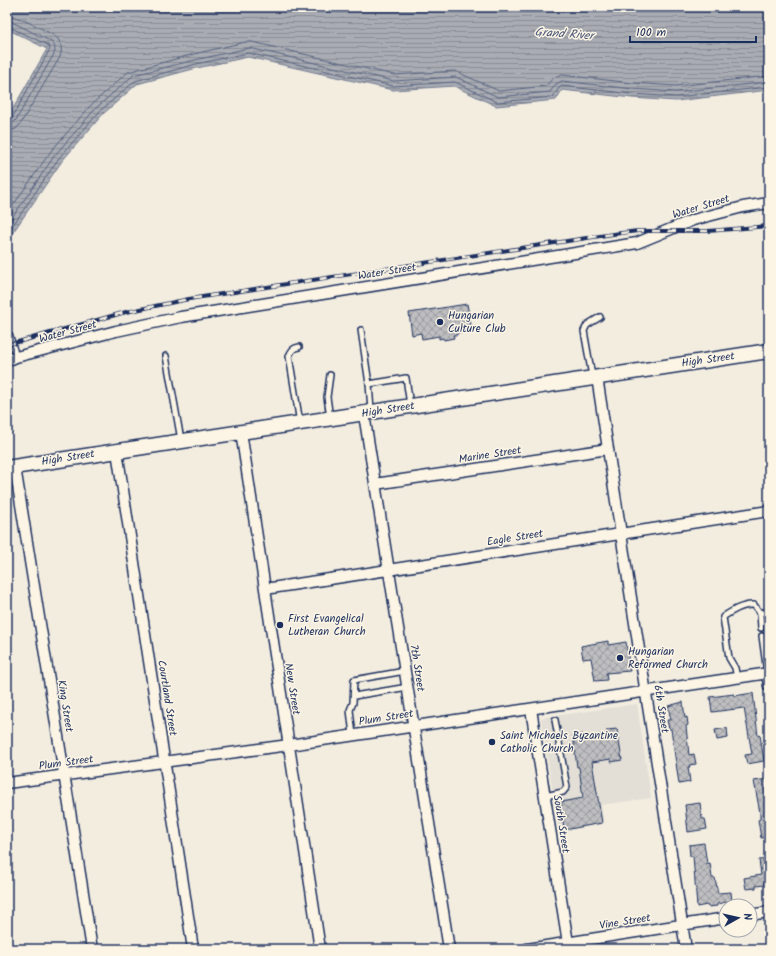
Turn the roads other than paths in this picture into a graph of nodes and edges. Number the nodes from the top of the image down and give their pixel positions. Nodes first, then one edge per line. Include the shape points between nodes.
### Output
1 (769, 203) edge
2 (600, 318) dead end
3 (361, 330) dead end
4 (7, 332) edge
5 (300, 347) dead end
6 (769, 351) edge
7 (166, 356) dead end
8 (12, 359) edge
9 (330, 375) dead end
10 (595, 377) junction
11 (368, 384) junction
12 (411, 407) junction
13 (368, 414) junction
14 (330, 419) junction
15 (300, 424) junction
16 (241, 432) junction
17 (181, 441) junction
18 (608, 449) junction
19 (117, 451) junction
20 (11, 468) edge
21 (375, 484) junction
22 (769, 512) edge
23 (621, 534) junction
24 (389, 570) junction
25 (265, 589) junction
26 (769, 611) edge
27 (760, 612) junction
28 (761, 628) dead end
29 (762, 636) dead end
30 (405, 670) junction
31 (768, 673) edge
32 (737, 678) junction
33 (769, 686) edge
34 (408, 687) junction
35 (646, 692) junction
36 (354, 696) junction
37 (531, 709) junction
38 (555, 720) dead end
39 (414, 726) junction
40 (353, 735) junction
41 (289, 745) junction
42 (164, 762) junction
43 (64, 775) junction
44 (7, 783) edge
45 (545, 796) junction
46 (769, 912) edge
47 (758, 914) edge
48 (718, 919) edge
49 (682, 925) junction
50 (568, 943) junction
51 (92, 949) edge
52 (193, 949) edge
53 (320, 949) edge
54 (449, 949) edge
55 (527, 949) edge
56 (686, 949) edge

1 - 8 street, Water Street via 692,220 637,243 181,317
2 - 10 lane via 588,325 584,331
3 - 11 lane
4 - 8 lane via 10,336
5 - 15 lane via 292,350 289,356
6 - 10 street, High Street
7 - 17 lane
9 - 14 lane via 327,397
10 - 12 street, High Street
10 - 18 street, 6th Street
11 - 12 lane via 406,378
11 - 13 lane
12 - 13 street, High Street
13 - 14 street, High Street
13 - 21 street, 7th Street
14 - 15 street, High Street
15 - 16 street, High Street
16 - 17 street, High Street
16 - 25 street, New Street
17 - 19 street, High Street
18 - 21 street, Marine Street
18 - 23 street, 6th Street
19 - 20 street, High Street
19 - 42 street, Courtland Street
20 - 43 street, King Street
21 - 24 street, 7th Street
22 - 23 street, Eagle Street
23 - 24 street, Eagle Street
23 - 35 street, 6th Street
24 - 25 street, Eagle Street
24 - 30 street, 7th Street
25 - 41 street, New Street
26 - 27 lane
27 - 28 lane
27 - 32 lane via 754,605 749,604 723,617 729,658
29 - 31 lane
30 - 34 street, 7th Street
30 - 36 lane via 354,680
31 - 32 street, Plum Street
31 - 33 street
32 - 35 street, Plum Street
34 - 36 lane
34 - 39 street, 7th Street
35 - 37 street, Plum Street
35 - 49 street, 6th Street
36 - 40 lane via 350,710
37 - 39 street, Plum Street
37 - 45 street, South Street
38 - 45 lane via 567,787 563,792
39 - 40 street, Plum Street
39 - 54 street, 7th Street
40 - 41 street, Plum Street
41 - 42 street, Plum Street
41 - 53 street, New Street
42 - 43 street, Plum Street
42 - 52 street, Courtland Street
43 - 44 street, Plum Street
43 - 51 street, King Street
45 - 50 street, South Street
46 - 47 street
48 - 49 street, Vine Street
49 - 50 street, Vine Street
49 - 56 street, 6th Street
50 - 55 street, Vine Street

